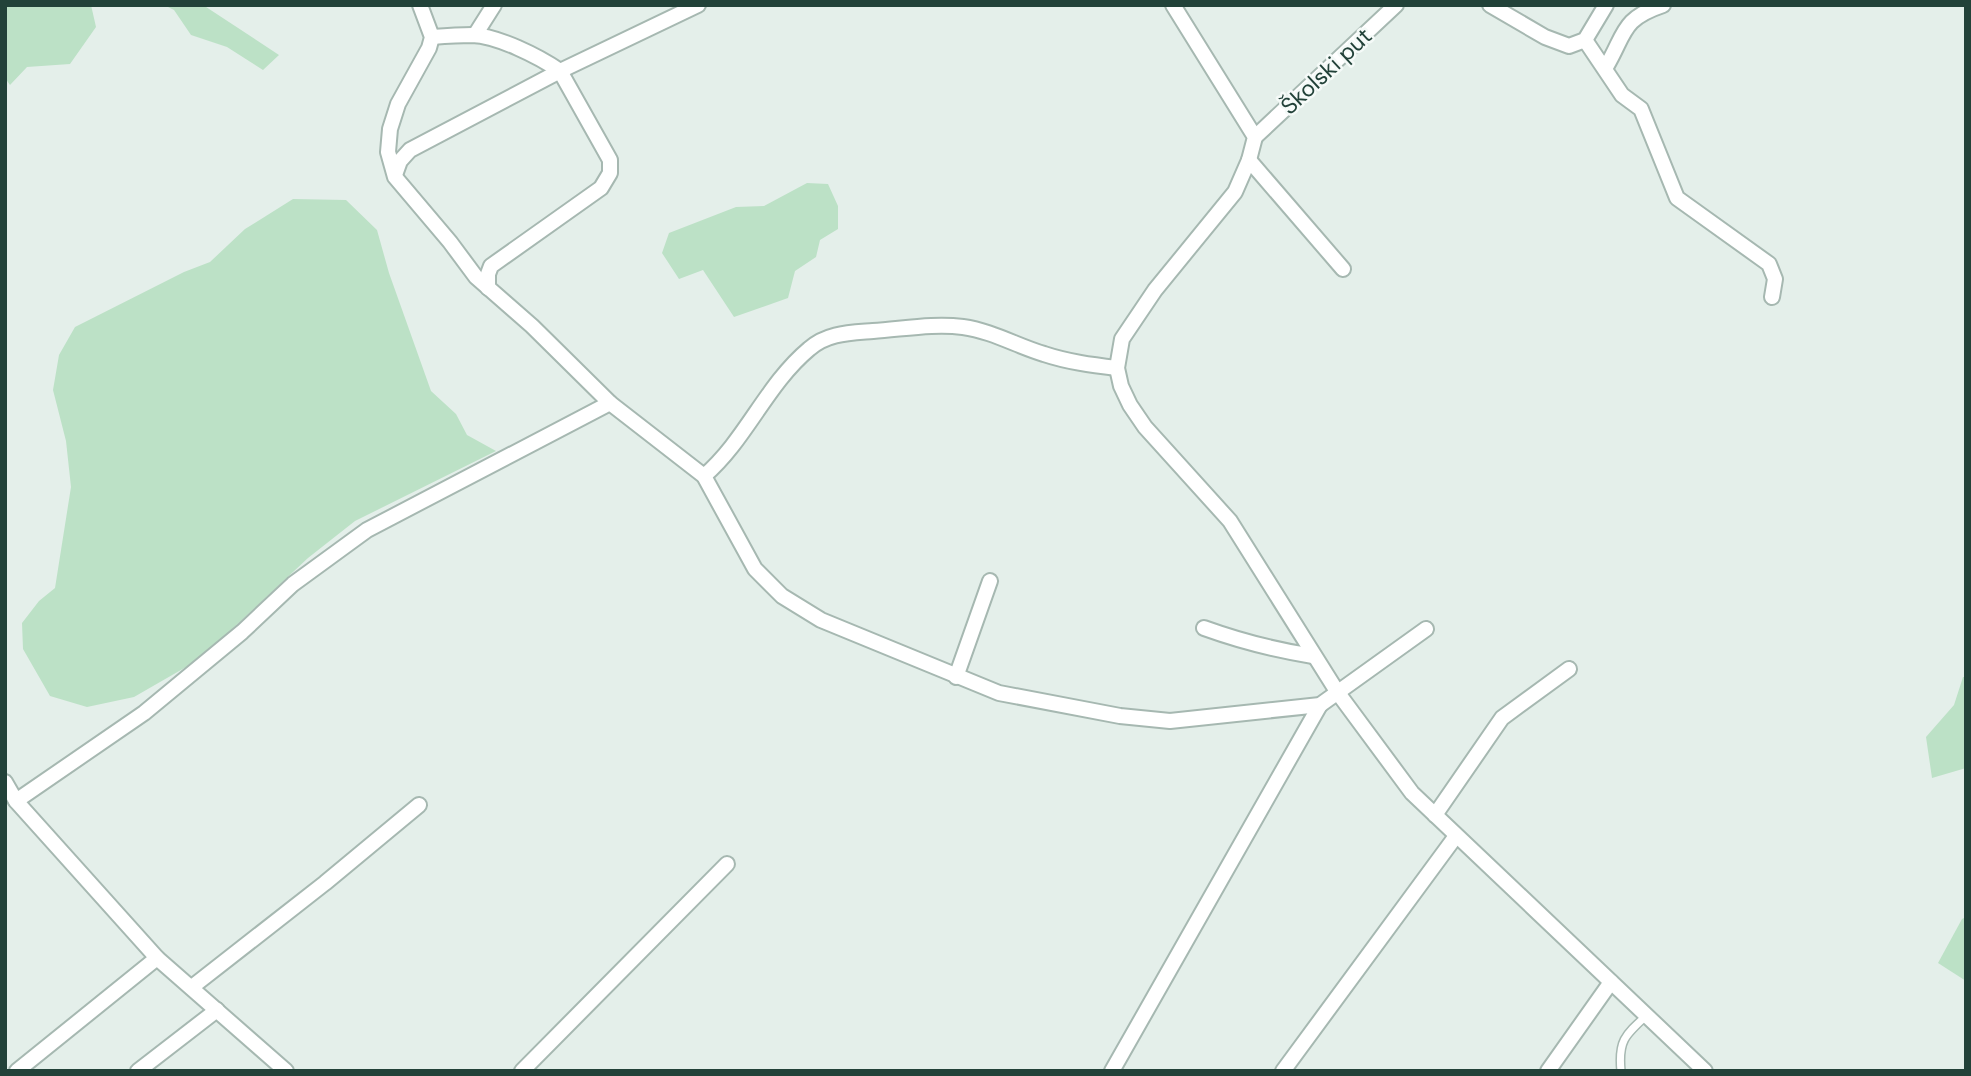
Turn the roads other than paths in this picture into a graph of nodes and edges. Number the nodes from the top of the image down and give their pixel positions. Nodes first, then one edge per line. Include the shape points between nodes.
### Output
1 (420, 5) edge
2 (494, 5) edge
3 (698, 5) edge
4 (1173, 5) edge
5 (1396, 5) edge
6 (1490, 5) edge
7 (1606, 5) edge
8 (1663, 5) edge
9 (475, 35) junction
10 (432, 37) junction
11 (1586, 40) junction
12 (1605, 67) junction
13 (560, 71) junction
14 (1255, 137) junction
15 (1249, 160) junction
16 (395, 177) junction
17 (1343, 269) dead end
18 (488, 288) junction
19 (1772, 297) dead end
20 (1117, 368) junction
21 (610, 403) junction
22 (704, 476) junction
23 (990, 581) dead end
24 (1204, 628) dead end
25 (1426, 629) dead end
26 (1313, 656) junction
27 (1569, 669) dead end
28 (956, 677) junction
29 (1338, 693) junction
30 (1320, 705) junction
31 (5, 782) edge
32 (11, 803) edge
33 (419, 804) dead end
34 (1435, 815) junction
35 (1456, 836) junction
36 (727, 864) dead end
37 (157, 957) junction
38 (1611, 982) junction
39 (192, 987) junction
40 (217, 1010) junction
41 (1646, 1016) junction
42 (18, 1071) edge
43 (138, 1071) edge
44 (286, 1071) edge
45 (522, 1071) edge
46 (1112, 1071) edge
47 (1283, 1071) edge
48 (1548, 1071) edge
49 (1621, 1071) edge
50 (1704, 1071) edge

1 - 10 street
2 - 9 street
3 - 13 street
4 - 14 street
5 - 14 street, Školski put
6 - 11 street via 1558,43 1575,46
7 - 11 street
8 - 12 street via 1628,24
9 - 10 street
9 - 13 street via 509,45
10 - 16 street via 390,129 388,152
11 - 12 street
12 - 19 street via 1622,95 1641,109 1677,198 1769,264 1774,279
13 - 16 street via 410,150
13 - 18 street via 610,160 610,173 601,188 495,261 488,274
14 - 15 street
15 - 17 street
15 - 20 street via 1235,192 1122,339
16 - 18 street
18 - 21 street
20 - 22 street via 1044,354 965,327 827,336 792,365 723,460
20 - 26 street via 1121,386 1145,427 1230,521
21 - 22 street
21 - 32 street via 367,530 293,584 144,713
22 - 28 street via 755,569 782,596 821,620
23 - 28 street
24 - 26 street
25 - 29 street
26 - 29 street
27 - 34 street via 1502,719
28 - 30 street via 999,694 1170,721
29 - 30 street
29 - 34 street via 1412,793
30 - 46 street
31 - 32 street
32 - 37 street
33 - 39 street
34 - 35 street
35 - 38 street
35 - 47 street
36 - 45 street
37 - 39 street
37 - 42 street
38 - 41 street
38 - 48 street
39 - 40 street
40 - 43 street
40 - 44 street
41 - 49 lane via 1622,1043
41 - 50 street

